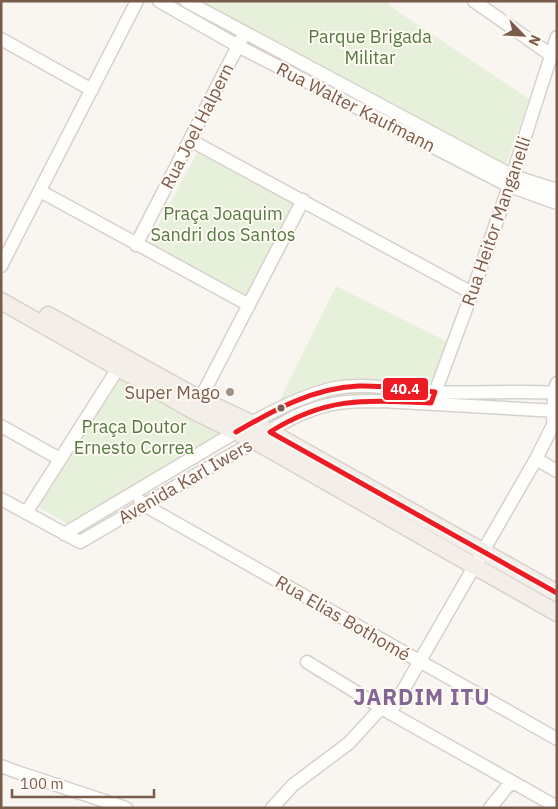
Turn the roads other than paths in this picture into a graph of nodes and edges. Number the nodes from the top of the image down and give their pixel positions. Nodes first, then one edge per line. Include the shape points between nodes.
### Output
1 (137, 1) edge
2 (159, 1) edge
3 (186, 1) edge
4 (474, 1) edge
5 (244, 34) junction
6 (557, 37) edge
7 (2, 40) edge
8 (238, 46) junction
9 (550, 55) junction
10 (92, 90) junction
11 (190, 140) junction
12 (511, 181) junction
13 (557, 190) edge
14 (40, 191) junction
15 (303, 200) junction
16 (557, 202) edge
17 (136, 245) junction
18 (1, 266) edge
19 (1, 289) edge
20 (472, 293) junction
21 (1, 301) edge
22 (249, 305) junction
23 (122, 363) junction
24 (556, 390) edge
25 (433, 398) junction
26 (197, 405) junction
27 (556, 411) edge
28 (251, 423) junction
29 (1, 426) edge
30 (236, 432) junction
31 (270, 432) junction
32 (255, 441) junction
33 (60, 459) junction
34 (536, 459) junction
35 (557, 471) edge
36 (134, 493) junction
37 (1, 499) edge
38 (144, 505) junction
39 (26, 513) junction
40 (64, 534) junction
41 (483, 551) junction
42 (473, 567) junction
43 (557, 594) edge
44 (557, 613) edge
45 (418, 661) junction
46 (307, 662) dead end
47 (386, 710) junction
48 (557, 739) edge
49 (1, 766) edge
50 (511, 782) junction
51 (101, 803) edge
52 (557, 807) edge
53 (126, 808) edge
54 (272, 808) edge
55 (490, 808) edge

1 - 10 street
2 - 8 street, Rua Walter Kaufmann
3 - 5 street, Rua Walter Kaufmann
4 - 9 street
5 - 8 street, Rua Joel Halpern
5 - 12 street, Rua Walter Kaufmann
6 - 9 street, Rua Heitor Manganelli
7 - 10 street
8 - 11 street, Rua Joel Halpern
8 - 12 street, Rua Walter Kaufmann
9 - 12 street, Rua Heitor Manganelli
10 - 14 street
11 - 15 street
11 - 17 street, Rua Joel Halpern
12 - 13 street, Rua Walter Kaufmann
12 - 16 street, Rua Walter Kaufmann
12 - 20 street, Rua Heitor Manganelli
14 - 17 street
14 - 18 street
15 - 20 street
15 - 22 street
17 - 22 street
19 - 23 main road
20 - 25 street, Rua Heitor Manganelli
21 - 23 main road
22 - 26 street
23 - 26 main road
23 - 33 street
24 - 25 street, Avenida Karl Iwers
24 - 27 street
25 - 27 street, Avenida Karl Iwers
25 - 28 street, Avenida Karl Iwers via 358,386 336,388 316,393
25 - 31 street, Avenida Karl Iwers via 331,404 298,415
26 - 28 main road
26 - 30 main road
27 - 34 street via 553,425
28 - 30 street, Avenida Karl Iwers
28 - 31 main road
29 - 33 street
30 - 32 main road
30 - 36 street, Avenida Karl Iwers
31 - 32 street, Avenida Karl Iwers
31 - 41 main road
32 - 38 street, Avenida Karl Iwers
32 - 42 main road
33 - 39 street
34 - 35 street
34 - 41 street
36 - 38 street, Rua Elias Bothomé
36 - 40 street, Avenida Karl Iwers
37 - 39 street
38 - 40 street, Avenida Karl Iwers via 80,542
38 - 45 street, Rua Elias Bothomé
39 - 40 street
41 - 42 street
41 - 43 main road
42 - 44 main road
42 - 45 street
45 - 47 street
45 - 48 street, Rua Elias Bothomé
46 - 47 street
47 - 50 street
47 - 54 street via 293,785
49 - 51 street
50 - 52 street
50 - 55 street
51 - 53 street

